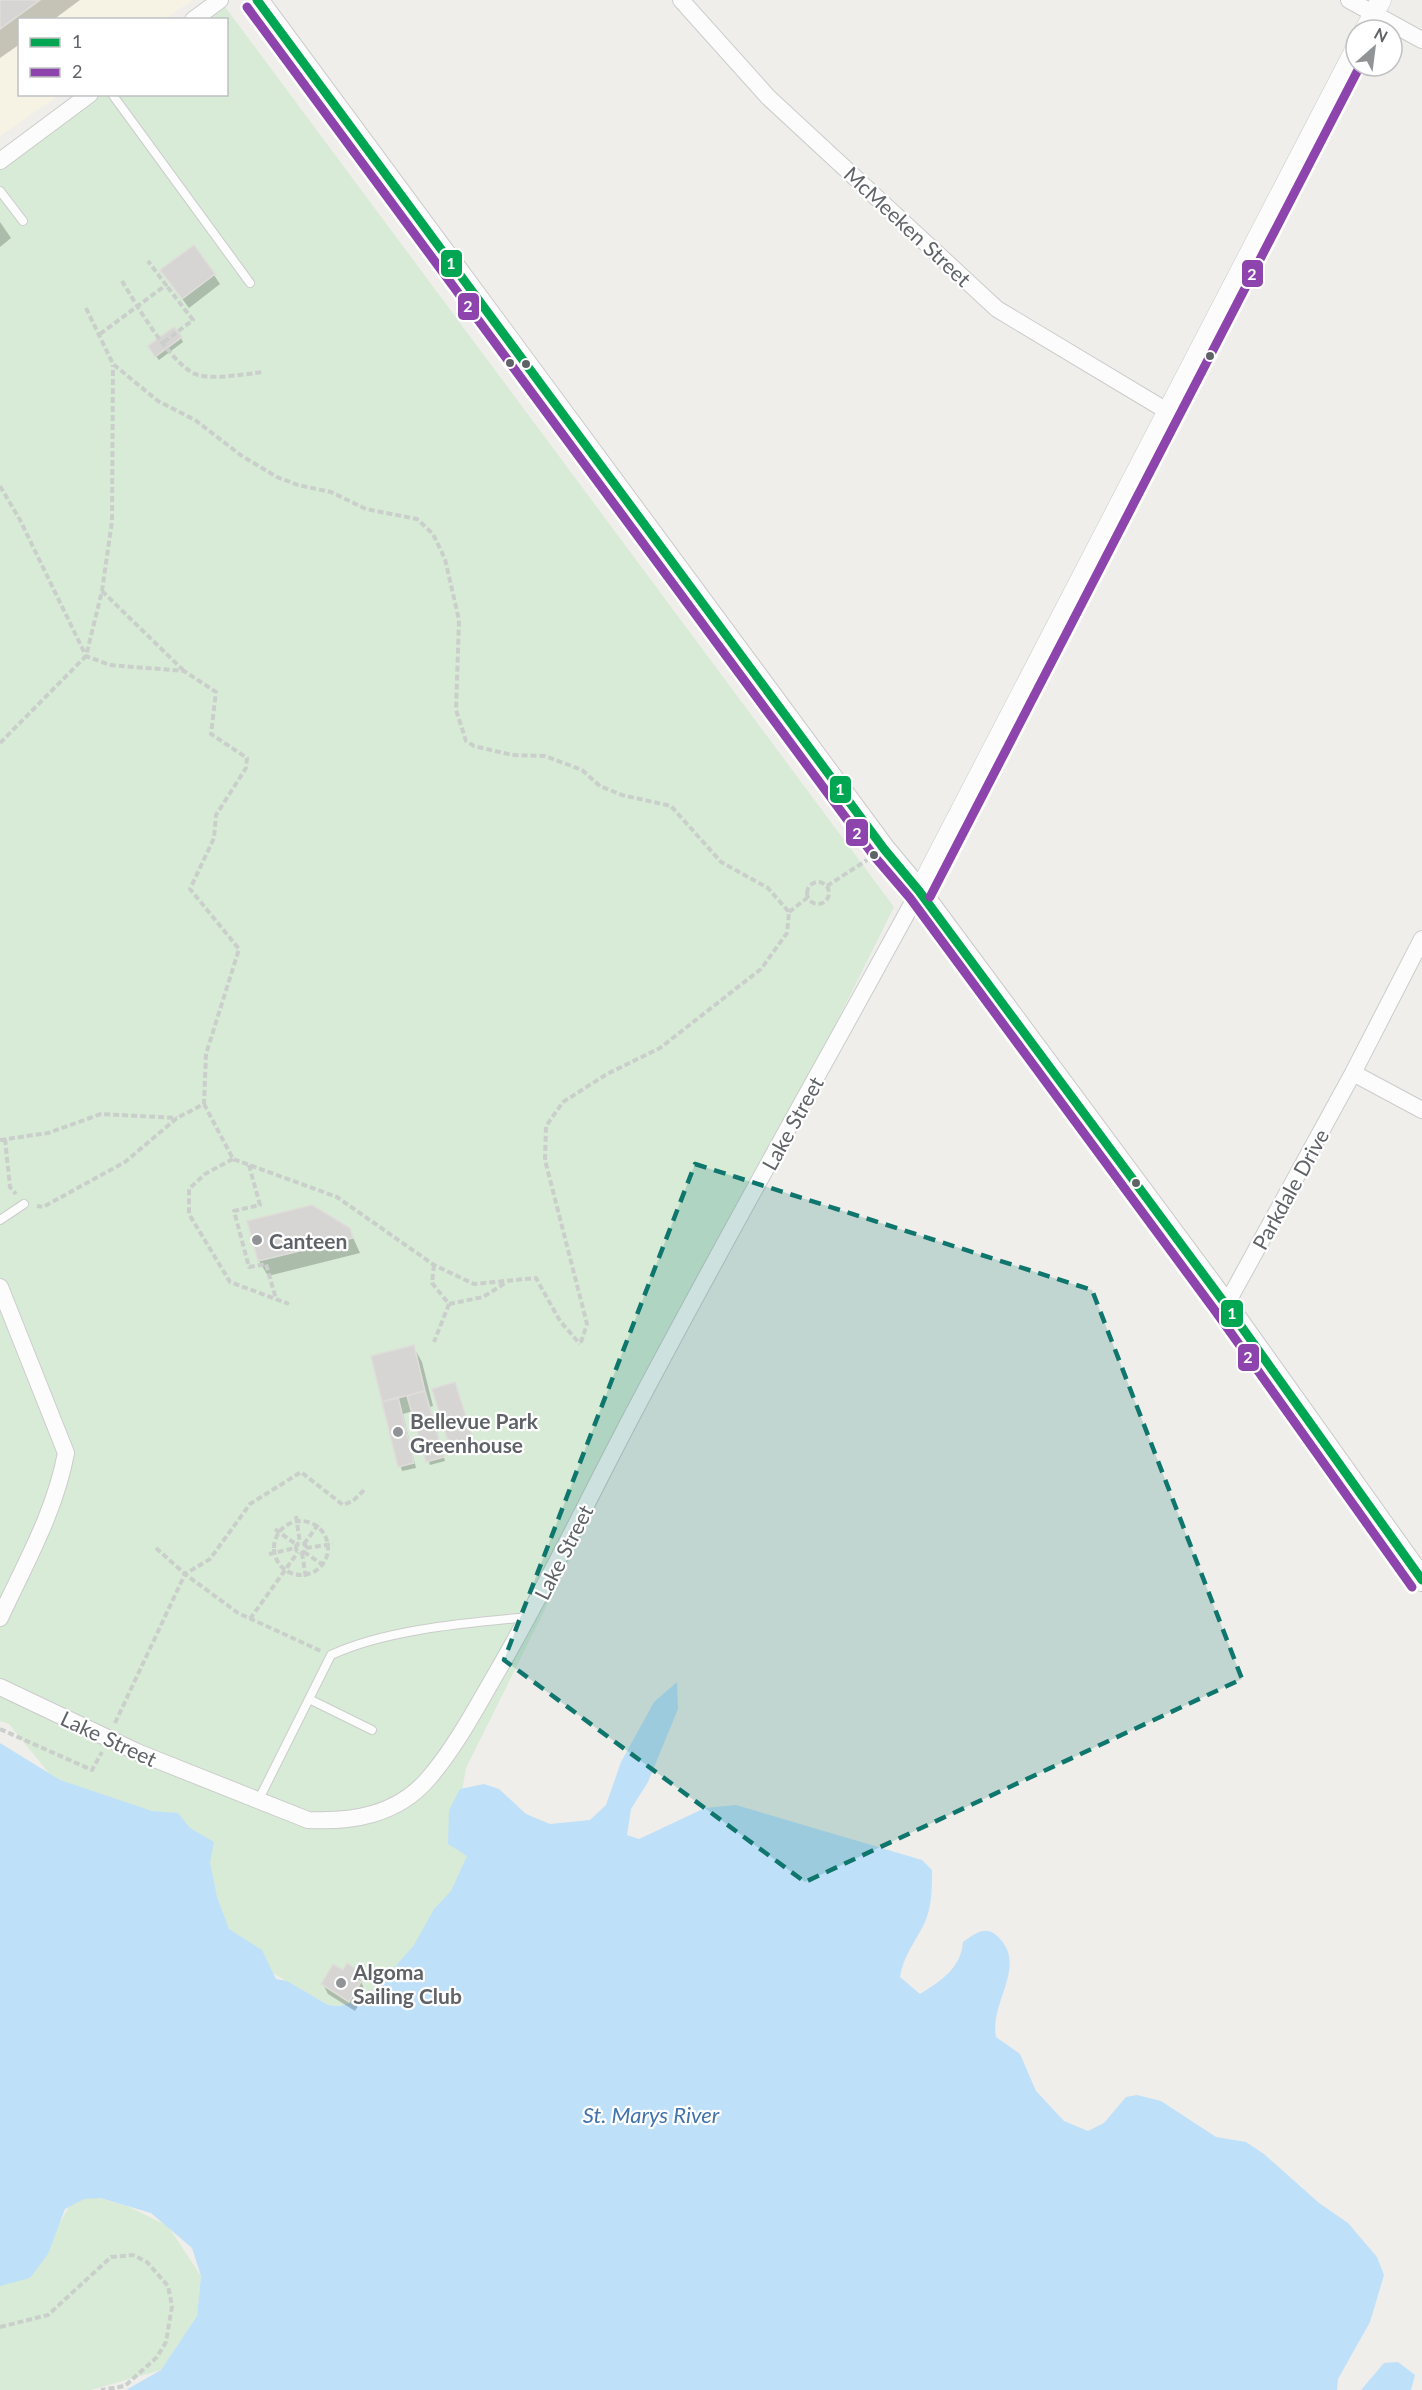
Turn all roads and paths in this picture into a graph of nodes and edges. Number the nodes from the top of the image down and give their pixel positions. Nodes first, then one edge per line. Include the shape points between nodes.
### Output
1 (220, 0) edge
2 (257, 0) edge
3 (681, 0) edge
4 (1348, 0) edge
5 (1373, 14) edge
6 (196, 18) edge
7 (1422, 40) edge
8 (1344, 71) edge
9 (87, 96) edge
10 (113, 96) edge
11 (0, 161) edge
12 (0, 191) edge
13 (23, 221) dead end
14 (148, 261) dead end
15 (122, 281) dead end
16 (250, 283) dead end
17 (166, 285) junction
18 (138, 306) junction
19 (86, 308) dead end
20 (100, 334) junction
21 (164, 342) junction
22 (113, 364) junction
23 (263, 372) dead end
24 (1167, 411) junction
25 (0, 486) edge
26 (102, 591) junction
27 (86, 656) junction
28 (184, 671) junction
29 (0, 743) edge
30 (884, 849) junction
31 (827, 886) junction
32 (919, 891) junction
33 (807, 898) junction
34 (789, 912) junction
35 (1422, 939) edge
36 (1353, 1073) junction
37 (204, 1104) junction
38 (1422, 1110) edge
39 (177, 1118) junction
40 (3, 1139) edge
41 (233, 1159) junction
42 (248, 1164) junction
43 (24, 1204) junction
44 (0, 1220) edge
45 (434, 1265) junction
46 (508, 1281) junction
47 (0, 1287) edge
48 (276, 1299) junction
49 (289, 1304) dead end
50 (449, 1304) junction
51 (1226, 1305) junction
52 (434, 1342) dead end
53 (364, 1490) dead end
54 (296, 1516) dead end
55 (297, 1521) junction
56 (318, 1524) junction
57 (277, 1530) junction
58 (330, 1544) junction
59 (156, 1548) dead end
60 (301, 1548) junction
61 (275, 1553) junction
62 (269, 1554) dead end
63 (324, 1566) junction
64 (285, 1570) junction
65 (185, 1574) junction
66 (306, 1576) junction
67 (1422, 1580) edge
68 (530, 1617) junction
69 (0, 1618) edge
70 (250, 1619) junction
71 (331, 1655) junction
72 (0, 1671) edge
73 (2, 1688) edge
74 (309, 1699) junction
75 (0, 1729) edge
76 (372, 1730) dead end
77 (108, 1738) junction
78 (258, 1801) junction
79 (0, 2327) edge
80 (101, 2390) edge

1 - 6 street
2 - 30 main road
3 - 24 street, McMeeken Street via 768,97 997,309
4 - 5 street
5 - 7 street
8 - 24 street, Lake Street
9 - 11 street
10 - 16 lane
12 - 13 lane
14 - 17 path
15 - 18 path
17 - 18 path
17 - 21 path via 193,320
18 - 20 path
18 - 21 path
19 - 20 path
20 - 22 path
21 - 23 path via 194,374
22 - 26 path via 112,521
22 - 34 path via 158,401 195,420 277,477 331,492 366,509 417,519 426,526 434,534 444,559 459,620 456,710 466,741 474,747 512,755 545,756 582,770 600,786 622,795 671,806 722,862 768,888
24 - 32 street, Lake Street
25 - 27 path
26 - 27 path
26 - 28 path
27 - 28 path via 110,665
27 - 29 path
28 - 37 path via 216,692 211,734 247,758 246,768 216,815 214,838 190,889 239,949 206,1054
30 - 31 path
30 - 32 main road
31 - 33 path via 817,881 810,884
31 - 33 path via 830,893 824,903
32 - 51 main road
32 - 68 street, Lake Street via 634,1411
33 - 34 path
34 - 46 path via 787,933 760,969 660,1048 607,1074 563,1102 546,1126 545,1160 587,1324 580,1345 560,1321 536,1278
35 - 36 street, Parkdale Drive
36 - 38 street
36 - 51 street, Parkdale Drive
37 - 39 path
37 - 41 path
39 - 40 path via 101,1114 48,1133
39 - 43 path via 125,1162 44,1207
40 - 43 path via 10,1187
41 - 42 path
41 - 48 path via 205,1174 189,1189 189,1214 230,1282
42 - 45 path via 337,1197
42 - 48 path via 260,1205 234,1211 249,1267 266,1264
43 - 44 lane
45 - 46 path via 474,1284
45 - 50 path via 432,1283
46 - 50 path via 483,1297
47 - 69 street via 66,1453 48,1518
48 - 49 path
50 - 52 path
51 - 67 main road
53 - 65 path via 353,1501 343,1504 301,1472 250,1504 210,1559
54 - 55 path
55 - 56 path
55 - 57 path
55 - 60 path
56 - 58 path
56 - 60 path
57 - 60 path
57 - 61 path
58 - 60 path
58 - 63 path
59 - 65 path
60 - 61 path
60 - 63 path
60 - 64 path
60 - 66 path
61 - 62 path
61 - 64 path
63 - 66 path
64 - 66 path
64 - 70 path
65 - 70 path
65 - 77 path
68 - 71 lane via 459,1624 354,1644
68 - 78 street, Lake Street via 477,1707 427,1780 398,1804 379,1813 335,1821 308,1820
70 - 71 path
71 - 74 lane
72 - 73 street, Lake Street
73 - 77 street, Lake Street
74 - 76 lane
74 - 78 lane
75 - 77 path via 92,1770
77 - 78 street, Lake Street
79 - 80 path via 48,2315 111,2257 133,2255 147,2262 168,2286 172,2306 166,2342 125,2386

